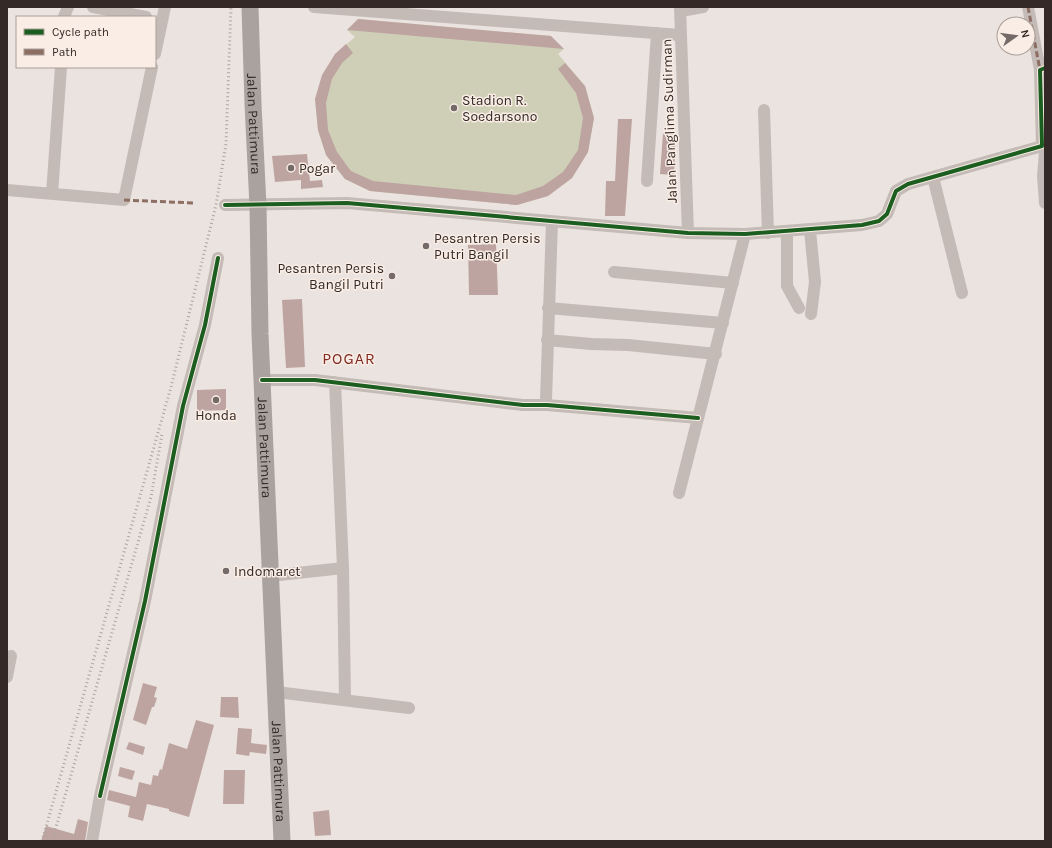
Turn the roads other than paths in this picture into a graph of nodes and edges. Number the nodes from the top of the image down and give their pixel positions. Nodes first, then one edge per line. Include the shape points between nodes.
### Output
1 (93, 7) edge
2 (165, 7) edge
3 (250, 7) edge
4 (314, 7) edge
5 (702, 7) edge
6 (1028, 7) edge
7 (335, 8) edge
8 (368, 9) edge
9 (680, 9) edge
10 (141, 16) edge
11 (158, 22) edge
12 (657, 33) junction
13 (680, 35) junction
14 (156, 43) edge
15 (61, 68) edge
16 (152, 68) edge
17 (1043, 69) edge
18 (764, 110) dead end
19 (1044, 150) edge
20 (933, 177) junction
21 (647, 181) dead end
22 (7, 190) edge
23 (52, 194) junction
24 (1045, 203) edge
25 (225, 205) dead end
26 (258, 206) junction
27 (552, 222) junction
28 (810, 230) junction
29 (787, 232) junction
30 (688, 233) junction
31 (768, 233) junction
32 (745, 234) junction
33 (218, 258) dead end
34 (614, 272) dead end
35 (733, 284) junction
36 (962, 294) dead end
37 (548, 308) junction
38 (799, 308) dead end
39 (811, 314) dead end
40 (723, 323) junction
41 (547, 340) junction
42 (716, 354) junction
43 (262, 380) junction
44 (335, 382) junction
45 (547, 405) junction
46 (698, 418) junction
47 (679, 493) dead end
48 (343, 568) junction
49 (270, 576) junction
50 (11, 656) dead end
51 (7, 677) edge
52 (276, 692) junction
53 (345, 700) junction
54 (408, 708) dead end
55 (92, 841) edge
56 (282, 841) edge

1 - 10 street
2 - 11 street
3 - 26 highway, Jalan Pattimura
4 - 7 street
5 - 9 street
6 - 17 street
7 - 8 street
8 - 12 street
9 - 13 street, Jalan Panglima Sudirman
11 - 14 street
12 - 13 street
12 - 21 street
13 - 30 street, Jalan Panglima Sudirman
15 - 23 street
16 - 23 street via 124,200
17 - 19 street
18 - 31 street
19 - 20 street
19 - 24 street
20 - 28 street via 900,187 893,197 888,214 879,221
20 - 36 street
22 - 23 street
25 - 26 street
26 - 27 street via 346,202
26 - 43 highway, Jalan Pattimura
27 - 30 street
27 - 37 street
28 - 29 street
28 - 39 street via 815,282
29 - 31 street
29 - 38 street via 787,286
30 - 32 street
31 - 32 street
32 - 35 street
33 - 55 street via 205,325 183,406 146,602 100,796
34 - 35 street
35 - 40 street
37 - 40 street
37 - 41 street
40 - 42 street
41 - 42 street
41 - 45 street
42 - 46 street
43 - 44 street
43 - 49 highway, Jalan Pattimura
44 - 45 street via 495,402
44 - 48 street
45 - 46 street
46 - 47 street
48 - 49 street
48 - 53 street
49 - 52 highway, Jalan Pattimura
50 - 51 street
52 - 53 street
52 - 56 highway, Jalan Pattimura
53 - 54 street

